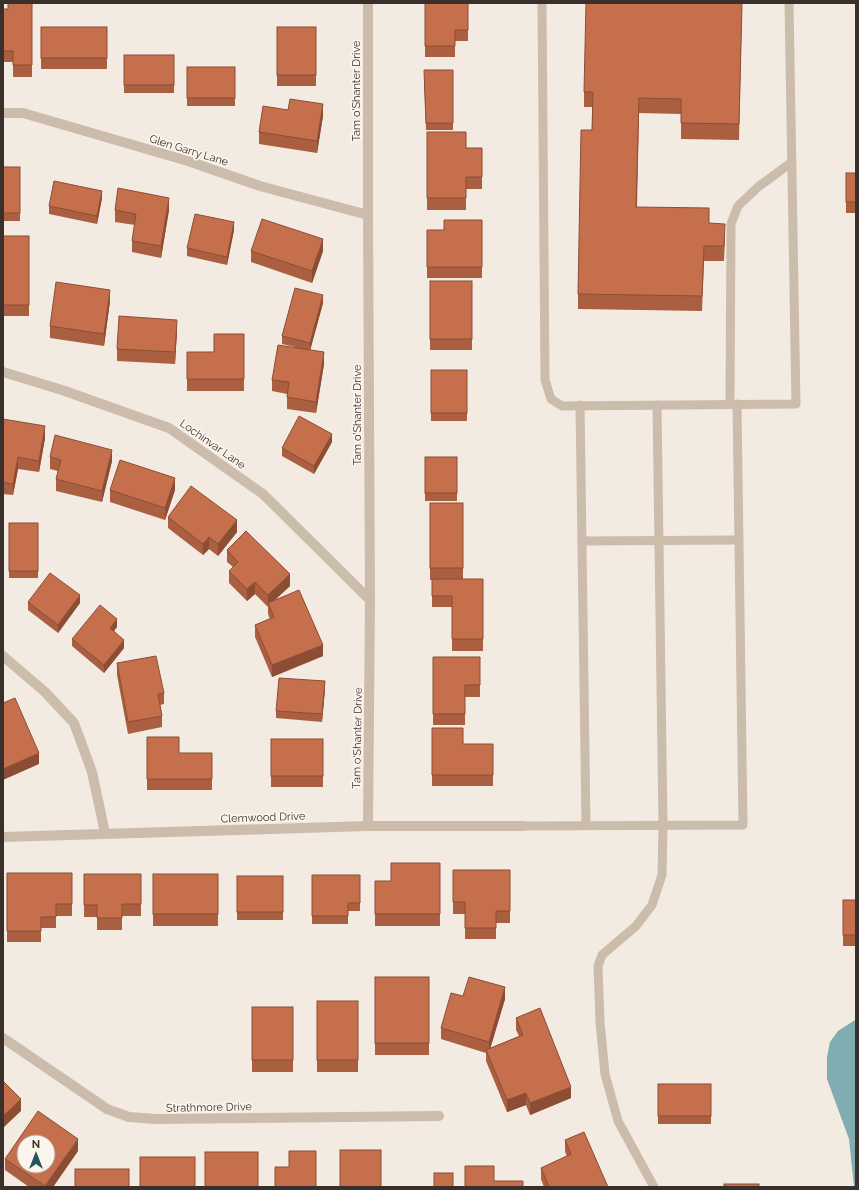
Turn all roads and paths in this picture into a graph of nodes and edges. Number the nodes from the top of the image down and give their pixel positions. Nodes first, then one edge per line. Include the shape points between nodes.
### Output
1 (368, 3) edge
2 (542, 3) edge
3 (789, 3) edge
4 (3, 113) edge
5 (792, 162) junction
6 (368, 215) junction
7 (3, 372) edge
8 (734, 404) junction
9 (580, 405) junction
10 (657, 405) junction
11 (739, 540) junction
12 (659, 541) junction
13 (582, 542) junction
14 (370, 600) junction
15 (3, 656) edge
16 (586, 825) junction
17 (663, 825) junction
18 (368, 826) junction
19 (524, 826) joint
20 (105, 834) junction
21 (3, 837) edge
22 (3, 1038) edge
23 (439, 1116) dead end
24 (654, 1187) edge

1 - 6 street, Tam o'Shanter Drive
2 - 9 lane via 545,380 551,399 562,406
3 - 5 lane
4 - 6 street, Glen Garry Lane via 23,113 188,161 260,186
5 - 8 lane via 758,187 738,206 731,224
5 - 8 lane via 796,404
6 - 14 street, Tam o'Shanter Drive
7 - 14 street, Lochinvar Lane via 169,428 263,494
8 - 10 lane
8 - 11 lane
9 - 10 lane
9 - 13 lane
10 - 12 lane
11 - 12 lane
11 - 17 lane via 742,825
12 - 13 lane
12 - 17 lane
13 - 16 lane
14 - 18 street, Tam o'Shanter Drive
15 - 20 street via 45,692 74,723 92,772
16 - 17 lane
16 - 19 lane
17 - 24 lane via 662,875 652,905 636,926 602,955 598,966 605,1074 618,1121
18 - 19 street, Clemwood Drive
18 - 20 street, Clemwood Drive
20 - 21 street, Clemwood Drive
22 - 23 street, Strathmore Drive via 108,1109 129,1117 156,1119

